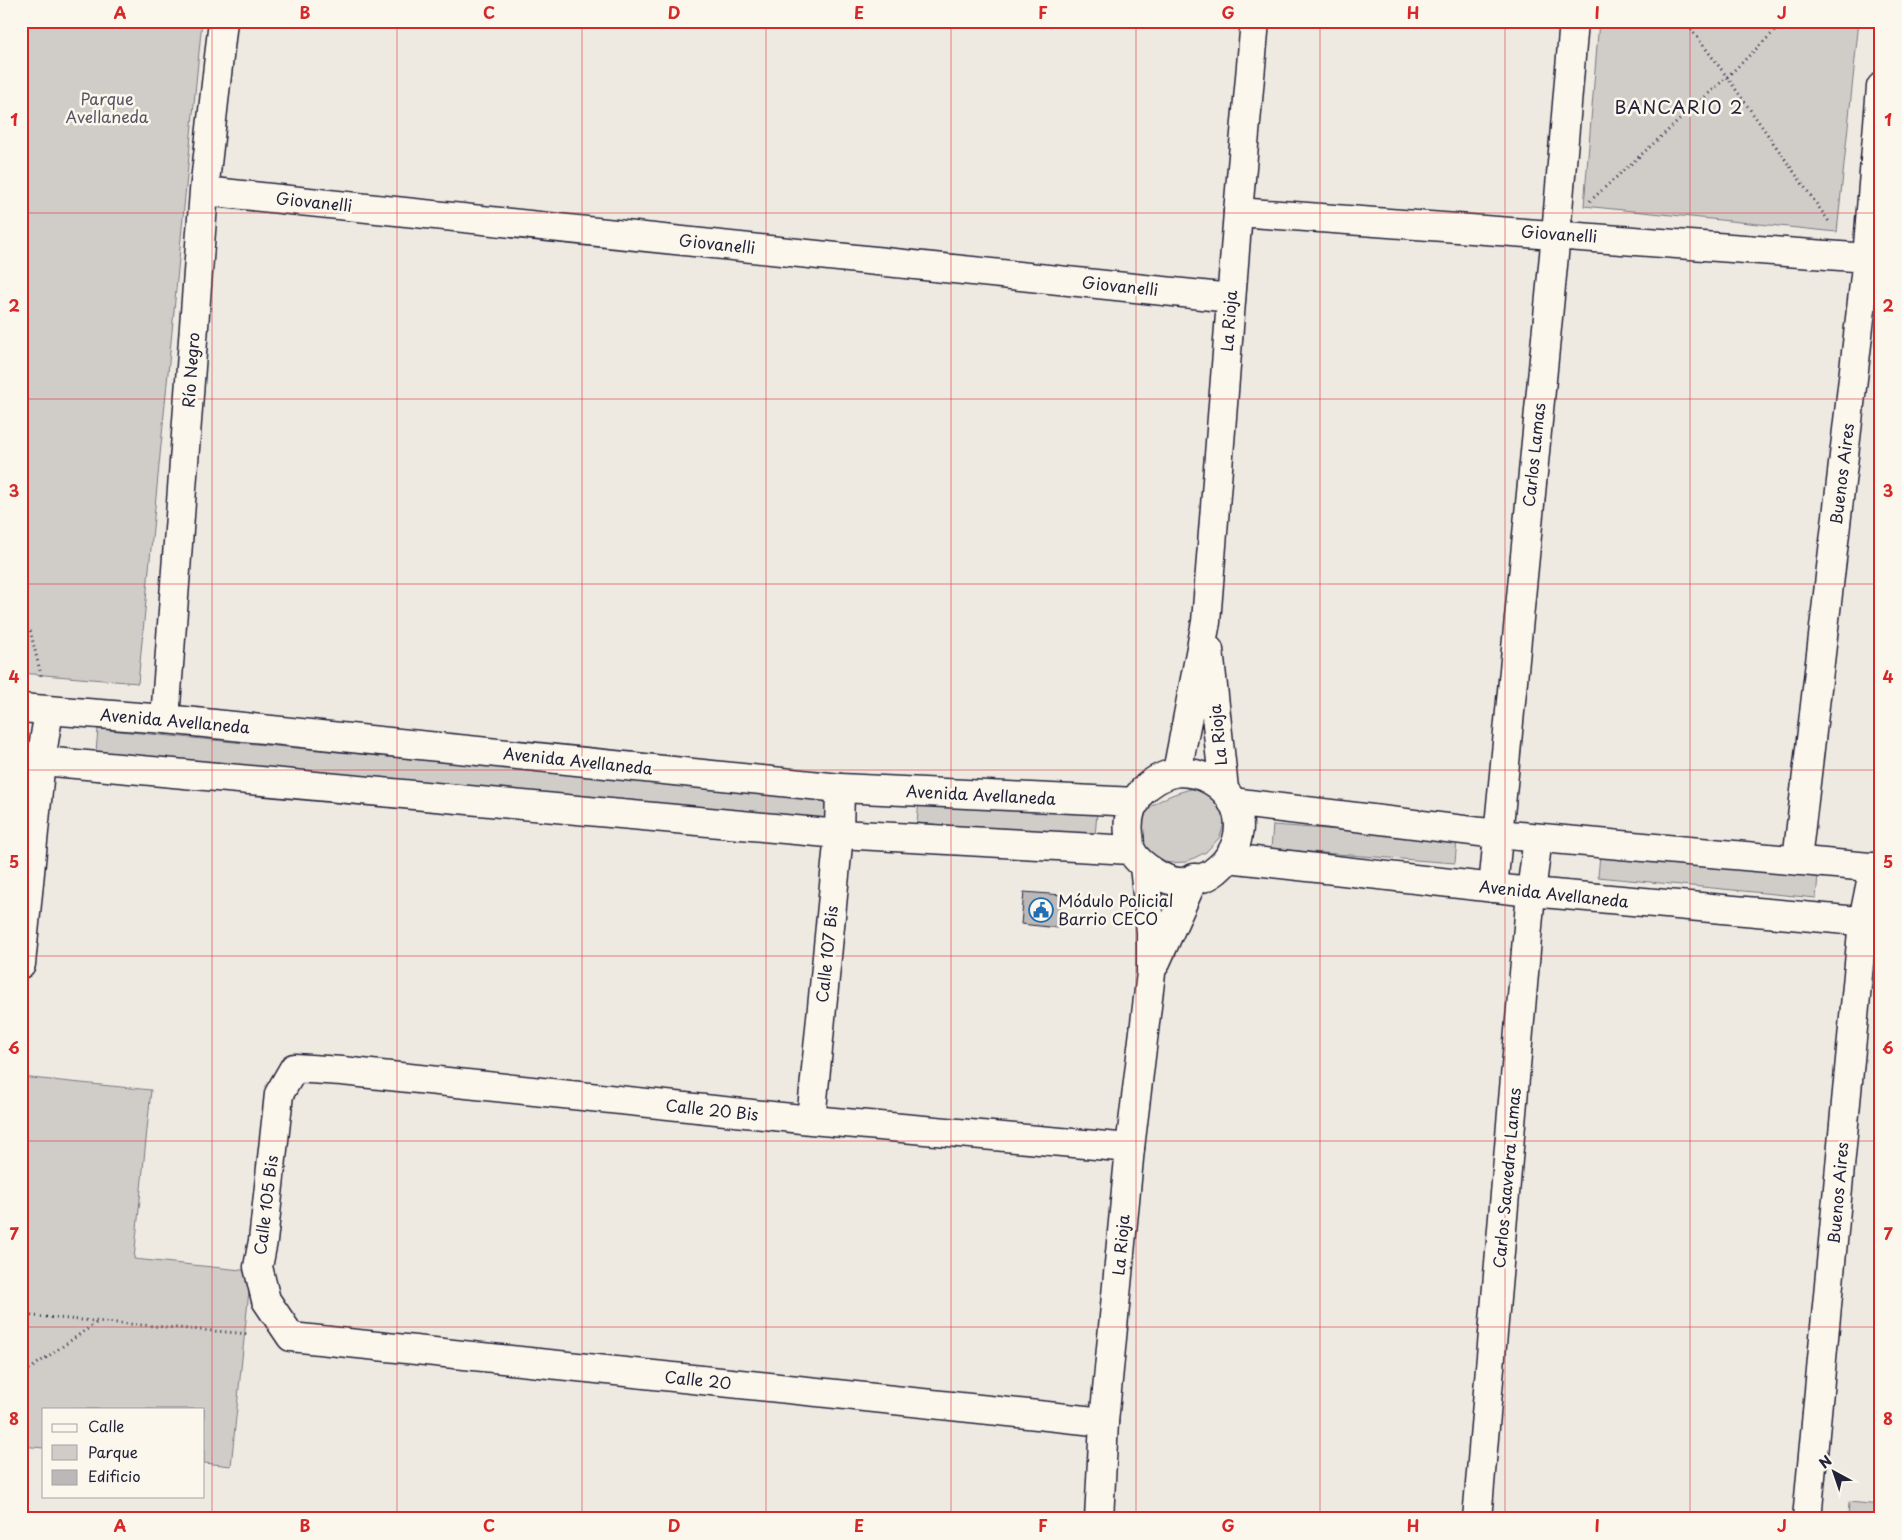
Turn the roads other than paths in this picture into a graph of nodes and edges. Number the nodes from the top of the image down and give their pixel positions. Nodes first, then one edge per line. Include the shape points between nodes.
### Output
1 (223, 21) edge
2 (1255, 21) edge
3 (1574, 21) edge
4 (1881, 87) edge
5 (204, 191) junction
6 (1238, 212) junction
7 (1556, 234) junction
8 (1874, 259) edge
9 (1231, 298) junction
10 (1206, 622) junction
11 (21, 708) edge
12 (49, 711) junction
13 (165, 719) junction
14 (31, 759) edge
15 (1177, 772) junction
16 (840, 788) junction
17 (1228, 795) junction
18 (1136, 802) junction
19 (839, 834) junction
20 (1497, 834) junction
21 (1538, 838) junction
22 (1138, 858) junction
23 (1228, 858) junction
24 (1797, 860) junction
25 (1878, 867) edge
26 (1194, 878) junction
27 (1492, 888) junction
28 (1531, 892) junction
29 (1872, 922) edge
30 (21, 964) edge
31 (1151, 972) junction
32 (294, 1068) joint
33 (811, 1120) junction
34 (1130, 1148) junction
35 (291, 1337) joint
36 (1104, 1422) junction
37 (1099, 1519) edge
38 (1477, 1519) edge
39 (1807, 1519) edge

1 - 5 street, Río Negro
2 - 6 street, La Rioja
3 - 7 street, Carlos Lamas
4 - 8 street, Buenos Aires
5 - 9 street, Giovanelli
5 - 13 street, Río Negro
6 - 7 street, Giovanelli
6 - 9 street, La Rioja
7 - 8 street, Giovanelli
7 - 20 street, Carlos Lamas
8 - 24 street, Buenos Aires
9 - 10 street, La Rioja
10 - 15 street, La Rioja
10 - 17 street, La Rioja
11 - 12 street, Avenida Avellaneda
12 - 13 street, Avenida Avellaneda
12 - 14 street
13 - 16 street, Avenida Avellaneda
14 - 19 street
14 - 30 street
15 - 17 street via 1205,776
15 - 18 street via 1153,780
16 - 18 street, Avenida Avellaneda
16 - 19 street, Calle 107 Bis
17 - 20 street
17 - 23 street via 1238,818 1238,833
18 - 22 street via 1130,811 1128,829
19 - 22 street
19 - 33 street, Calle 107 Bis
20 - 21 street
20 - 27 street, Carlos Lamas
21 - 24 street
21 - 28 street, Carlos Saavedra Lamas
22 - 26 street via 1164,878 1184,882
22 - 31 street, La Rioja via 1150,932
23 - 26 street via 1217,870 1202,878
23 - 27 street, Avenida Avellaneda
24 - 25 street
25 - 29 street, Buenos Aires
26 - 31 street, La Rioja
27 - 28 street, Avenida Avellaneda
28 - 29 street, Avenida Avellaneda
28 - 38 street, Carlos Saavedra Lamas
29 - 39 street, Buenos Aires
31 - 34 street, La Rioja
32 - 33 street, Calle 20 Bis
32 - 35 street, Calle 105 Bis via 279,1094 264,1241 258,1267 266,1300
33 - 34 street, Calle 20 Bis
34 - 36 street, La Rioja
35 - 36 street, Calle 20
36 - 37 street, La Rioja

